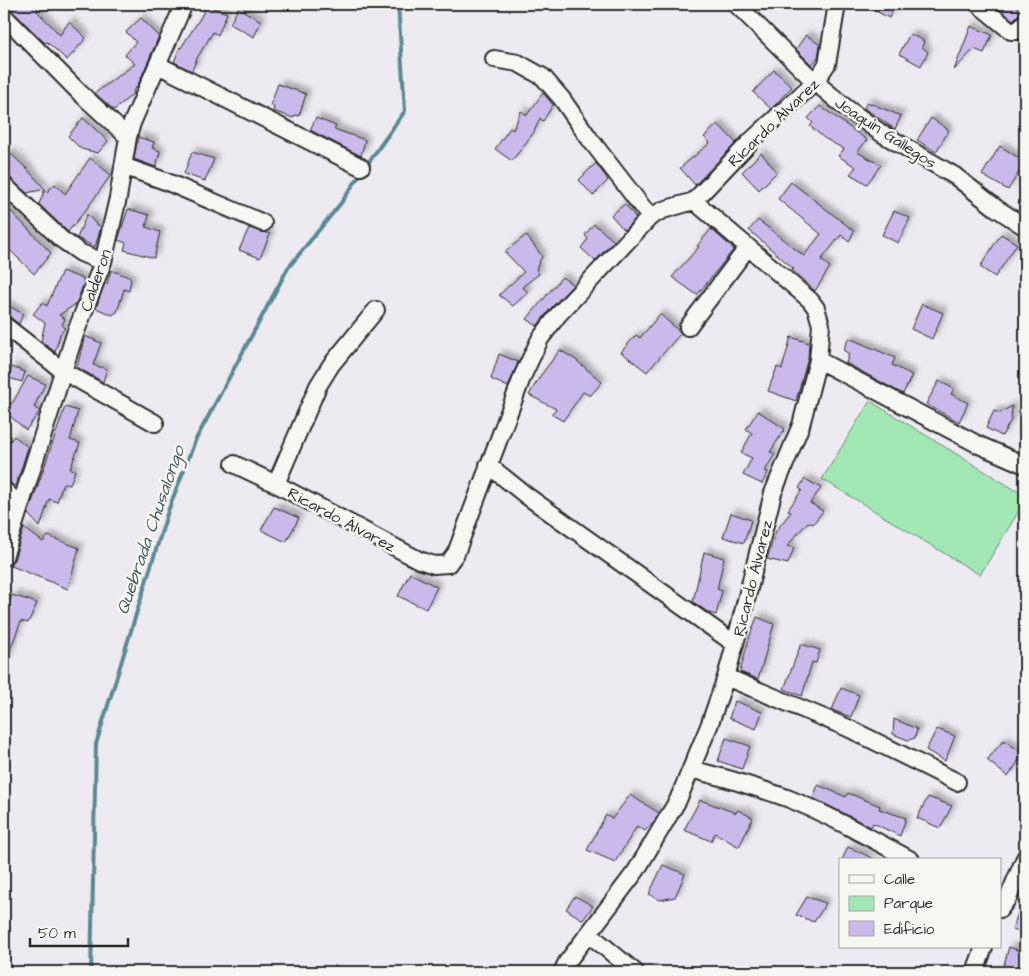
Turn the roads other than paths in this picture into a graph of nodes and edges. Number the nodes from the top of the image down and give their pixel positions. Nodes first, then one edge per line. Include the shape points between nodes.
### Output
1 (184, 4) edge
2 (736, 4) edge
3 (837, 4) edge
4 (978, 4) edge
5 (4, 16) edge
6 (1025, 22) edge
7 (494, 59) dead end
8 (158, 64) junction
9 (815, 82) junction
10 (128, 136) junction
11 (123, 166) junction
12 (361, 167) dead end
13 (4, 185) edge
14 (694, 201) junction
15 (650, 217) junction
16 (263, 223) dead end
17 (1025, 227) edge
18 (748, 247) junction
19 (103, 262) junction
20 (376, 310) dead end
21 (4, 325) edge
22 (688, 327) dead end
23 (818, 360) junction
24 (63, 371) junction
25 (155, 423) dead end
26 (234, 464) dead end
27 (1025, 465) edge
28 (488, 466) junction
29 (276, 484) junction
30 (4, 490) edge
31 (20, 506) junction
32 (4, 557) edge
33 (735, 644) junction
34 (726, 677) junction
35 (691, 769) junction
36 (957, 782) dead end
37 (907, 858) edge
38 (1025, 858) edge
39 (1002, 906) edge
40 (589, 934) junction
41 (984, 948) edge
42 (562, 972) edge
43 (635, 972) edge
44 (975, 972) edge

1 - 8 street, Calderon
2 - 9 street, Joaquin Gallegos
3 - 9 street, Ricardo Álvarez via 828,64
4 - 6 street via 1011,31 1017,31
5 - 10 street
7 - 15 street via 518,63 543,77
8 - 10 street, Calderon
8 - 12 street
9 - 14 street, Ricardo Álvarez via 752,140
9 - 17 street, Joaquin Gallegos via 881,133 955,176
10 - 11 street, Calderon
11 - 16 street via 165,180
11 - 19 street, Calderon
13 - 19 street via 61,239
14 - 15 street, Ricardo Álvarez
14 - 18 street, Ricardo Álvarez
15 - 28 street, Ricardo Álvarez via 558,315 540,340
18 - 22 street
18 - 23 street, Ricardo Álvarez via 816,308 822,325
19 - 24 street, Calderon
20 - 29 street via 318,386
21 - 24 street
23 - 27 street
23 - 33 street, Ricardo Álvarez via 801,425 773,493
24 - 25 street
24 - 31 street, Calderon
26 - 29 street, Ricardo Álvarez
28 - 29 street, Ricardo Álvarez via 456,553 448,564 434,565 418,560
28 - 33 street
30 - 31 street
31 - 32 street, Calderon
33 - 34 street, Ricardo Álvarez
34 - 35 street, Ricardo Álvarez
34 - 36 street via 848,728
35 - 37 street via 787,798
35 - 40 street, Ricardo Álvarez via 678,800 636,871
38 - 39 street
40 - 42 street, Ricardo Álvarez
40 - 43 street
41 - 44 street

